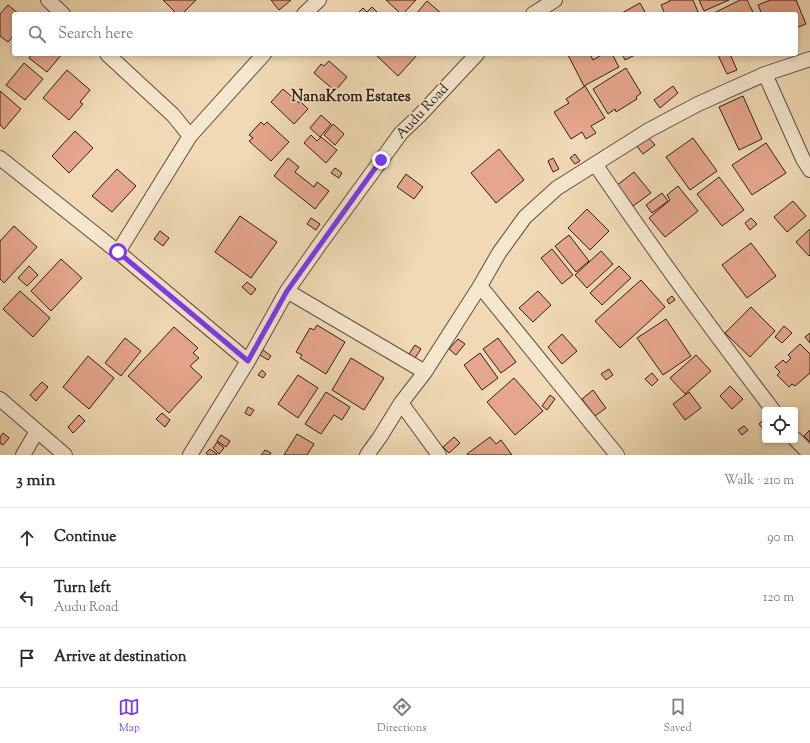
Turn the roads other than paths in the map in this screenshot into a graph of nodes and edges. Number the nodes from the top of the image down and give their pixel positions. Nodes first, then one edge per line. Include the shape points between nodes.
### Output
1 (48, 0) edge
2 (319, 0) edge
3 (555, 0) edge
4 (61, 12) edge
5 (306, 12) edge
6 (536, 12) edge
7 (109, 56) edge
8 (262, 56) edge
9 (476, 56) edge
10 (810, 59) edge
11 (765, 74) junction
12 (190, 136) junction
13 (0, 158) edge
14 (595, 164) junction
15 (810, 170) edge
16 (118, 252) junction
17 (480, 286) junction
18 (287, 291) junction
19 (248, 361) junction
20 (425, 372) junction
21 (0, 399) edge
22 (401, 403) junction
23 (771, 407) edge
24 (37, 431) junction
25 (798, 442) edge
26 (810, 454) edge
27 (23, 455) edge
28 (65, 455) edge
29 (190, 455) edge
30 (367, 455) edge
31 (439, 455) edge
32 (617, 455) edge

1 - 4 street
2 - 5 street
3 - 6 street
7 - 12 street via 174,115
8 - 12 street
9 - 18 street, Audu Road via 401,132
10 - 11 street
11 - 14 street via 698,104 649,130
11 - 15 street
12 - 16 street
13 - 16 street
14 - 17 street via 557,188 525,217
14 - 23 street via 648,242
16 - 19 street
17 - 20 street
17 - 32 street
18 - 19 street, Audu Road
18 - 20 street
19 - 29 street, Audu Road
20 - 22 street
21 - 24 street
22 - 30 street
22 - 31 street
24 - 27 street
24 - 28 street
25 - 26 street

